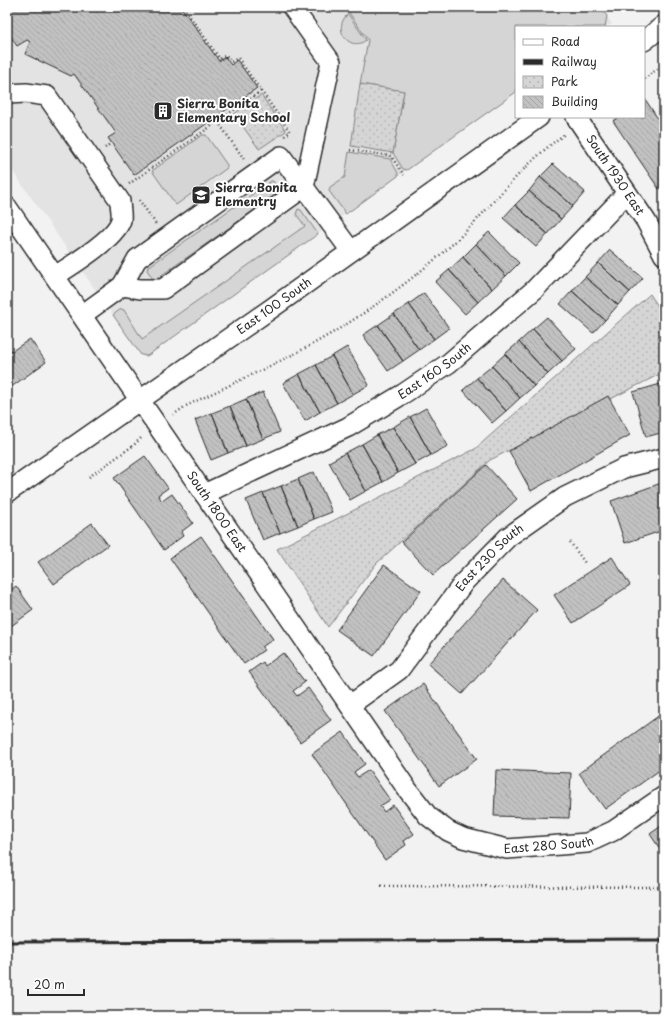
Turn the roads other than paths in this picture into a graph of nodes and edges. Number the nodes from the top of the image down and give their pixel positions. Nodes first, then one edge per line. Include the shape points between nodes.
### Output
1 (292, 7) edge
2 (664, 25) edge
3 (645, 40) edge
4 (10, 88) edge
5 (538, 118) edge
6 (577, 118) edge
7 (304, 187) junction
8 (627, 193) junction
9 (7, 207) edge
10 (352, 251) junction
11 (664, 255) edge
12 (55, 276) junction
13 (122, 286) junction
14 (82, 315) junction
15 (140, 399) junction
16 (664, 458) edge
17 (7, 493) edge
18 (204, 494) junction
19 (350, 705) junction
20 (664, 796) edge
21 (428, 816) joint

1 - 7 street via 331,62
2 - 3 street
4 - 12 street via 26,94 47,96 120,201 121,220 114,231 75,264
5 - 10 street, East 100 South
6 - 8 street, South 1930 East
7 - 10 street
7 - 13 street via 163,289
7 - 13 street via 281,156 137,259
8 - 11 street, South 1930 East
8 - 18 street, East 160 South via 534,290 449,363 348,427
9 - 12 street, South 1800 East
10 - 15 street, East 100 South
12 - 14 street, South 1800 East
13 - 14 street
14 - 15 street, South 1800 East
15 - 17 street, East 100 South
15 - 18 street, South 1800 East
16 - 19 street, East 230 South via 624,468 565,497 508,537 465,581 399,670
18 - 19 street, South 1800 East
19 - 21 street, South 1800 East
20 - 21 street, East 280 South via 613,831 587,843 507,849 463,838 448,831

